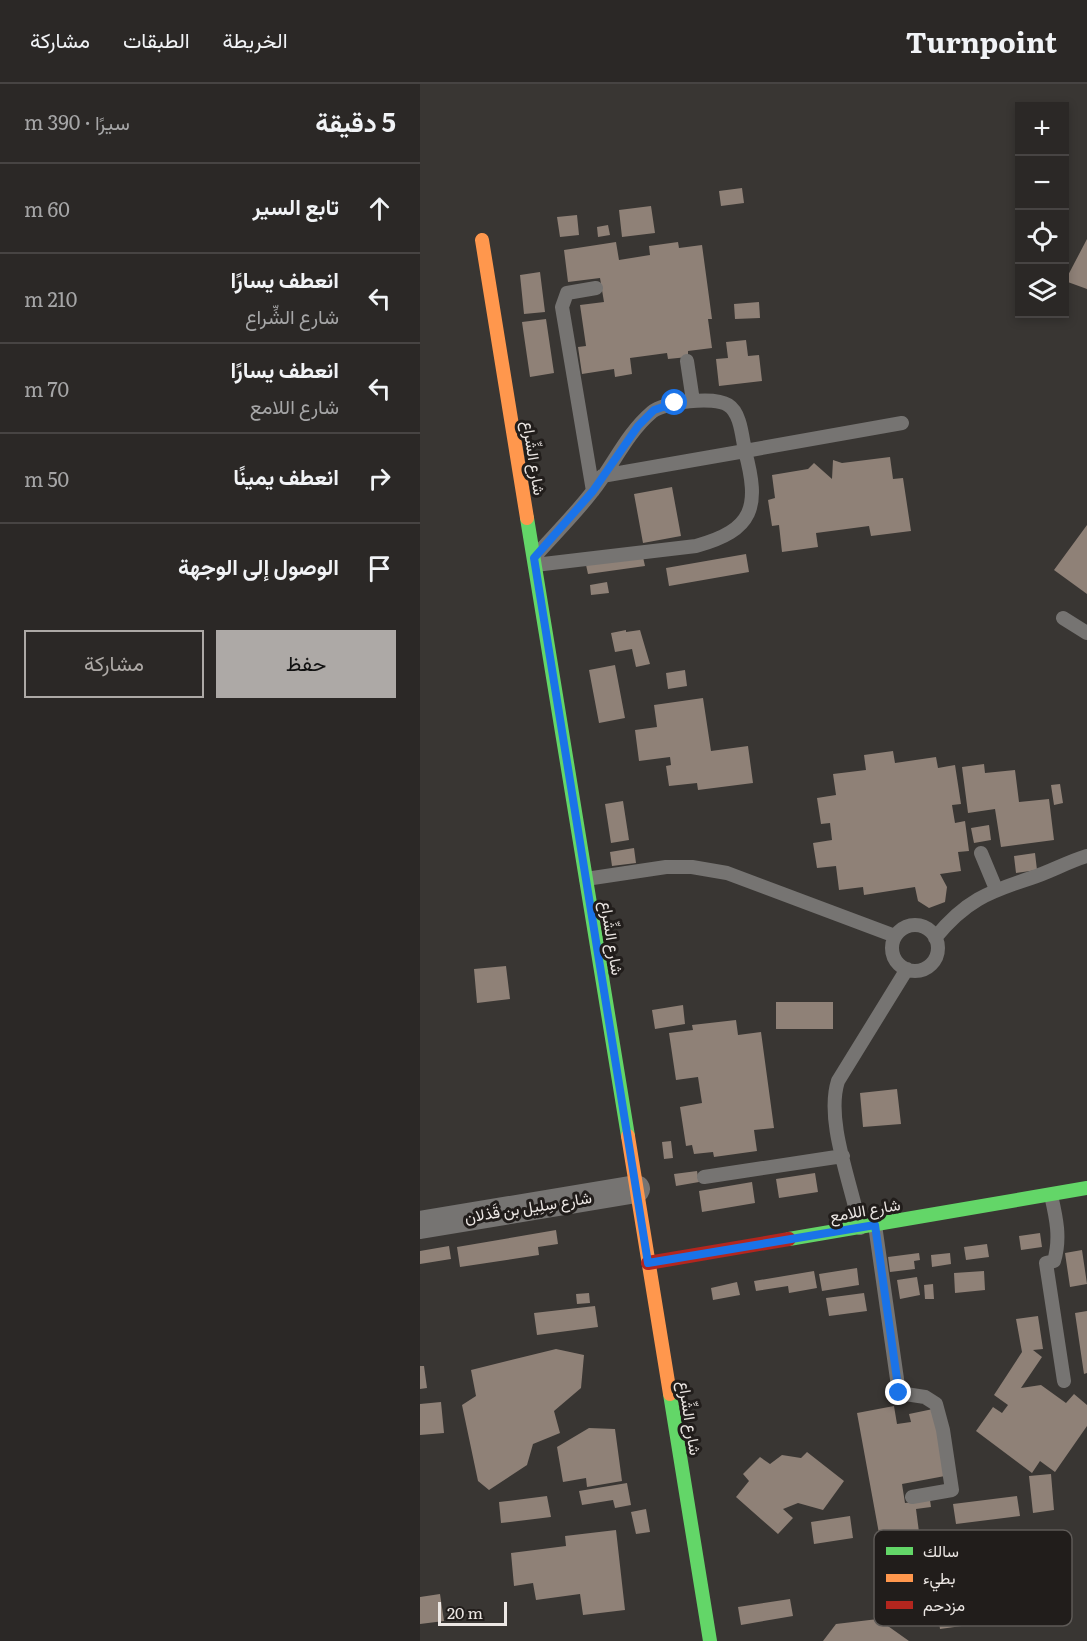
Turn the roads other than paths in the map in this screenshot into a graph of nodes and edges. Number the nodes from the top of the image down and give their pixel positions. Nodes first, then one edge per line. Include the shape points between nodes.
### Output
1 (482, 240) dead end
2 (596, 288) dead end
3 (687, 361) dead end
4 (693, 401) junction
5 (902, 423) dead end
6 (745, 451) junction
7 (602, 476) junction
8 (593, 491) junction
9 (535, 562) junction
10 (1063, 618) dead end
11 (1087, 633) edge
12 (981, 853) dead end
13 (1087, 856) edge
14 (586, 879) junction
15 (996, 889) junction
16 (895, 936) junction
17 (935, 938) junction
18 (907, 969) junction
19 (843, 1156) junction
20 (704, 1177) dead end
21 (1087, 1188) edge
22 (636, 1189) junction
23 (1051, 1195) junction
24 (420, 1225) edge
25 (875, 1225) junction
26 (860, 1227) junction
27 (648, 1263) junction
28 (1064, 1381) dead end
29 (912, 1497) dead end
30 (710, 1641) edge

1 - 9 street, شارع الشِّراع
2 - 8 lane via 567,293 562,307
3 - 4 lane
4 - 6 lane via 728,405 737,417
4 - 7 lane via 654,410
5 - 6 lane
6 - 7 lane
6 - 9 lane via 752,485 751,510 738,529 720,540 696,546
7 - 8 lane
8 - 9 lane
9 - 14 street, شارع الشِّراع
10 - 11 lane
12 - 15 lane
13 - 15 lane
14 - 16 lane via 666,867 727,873
14 - 22 street, شارع الشِّراع
15 - 17 lane via 974,900
16 - 17 lane via 903,928 917,925 925,927
16 - 18 lane via 892,953
17 - 18 lane via 934,960 922,969
18 - 19 lane via 836,1088 833,1107
19 - 20 lane
19 - 26 lane
21 - 23 street, شارع اللامع
22 - 24 street, شارع سِلِيل بن قَذلان
22 - 27 street, شارع الشِّراع
23 - 25 street, شارع اللامع
23 - 28 lane via 1058,1249 1054,1261 1046,1263
25 - 26 street, شارع اللامع
25 - 29 lane via 899,1393 925,1397 936,1404 952,1490
26 - 27 street, شارع اللامع
27 - 30 street, شارع الشِّراع

